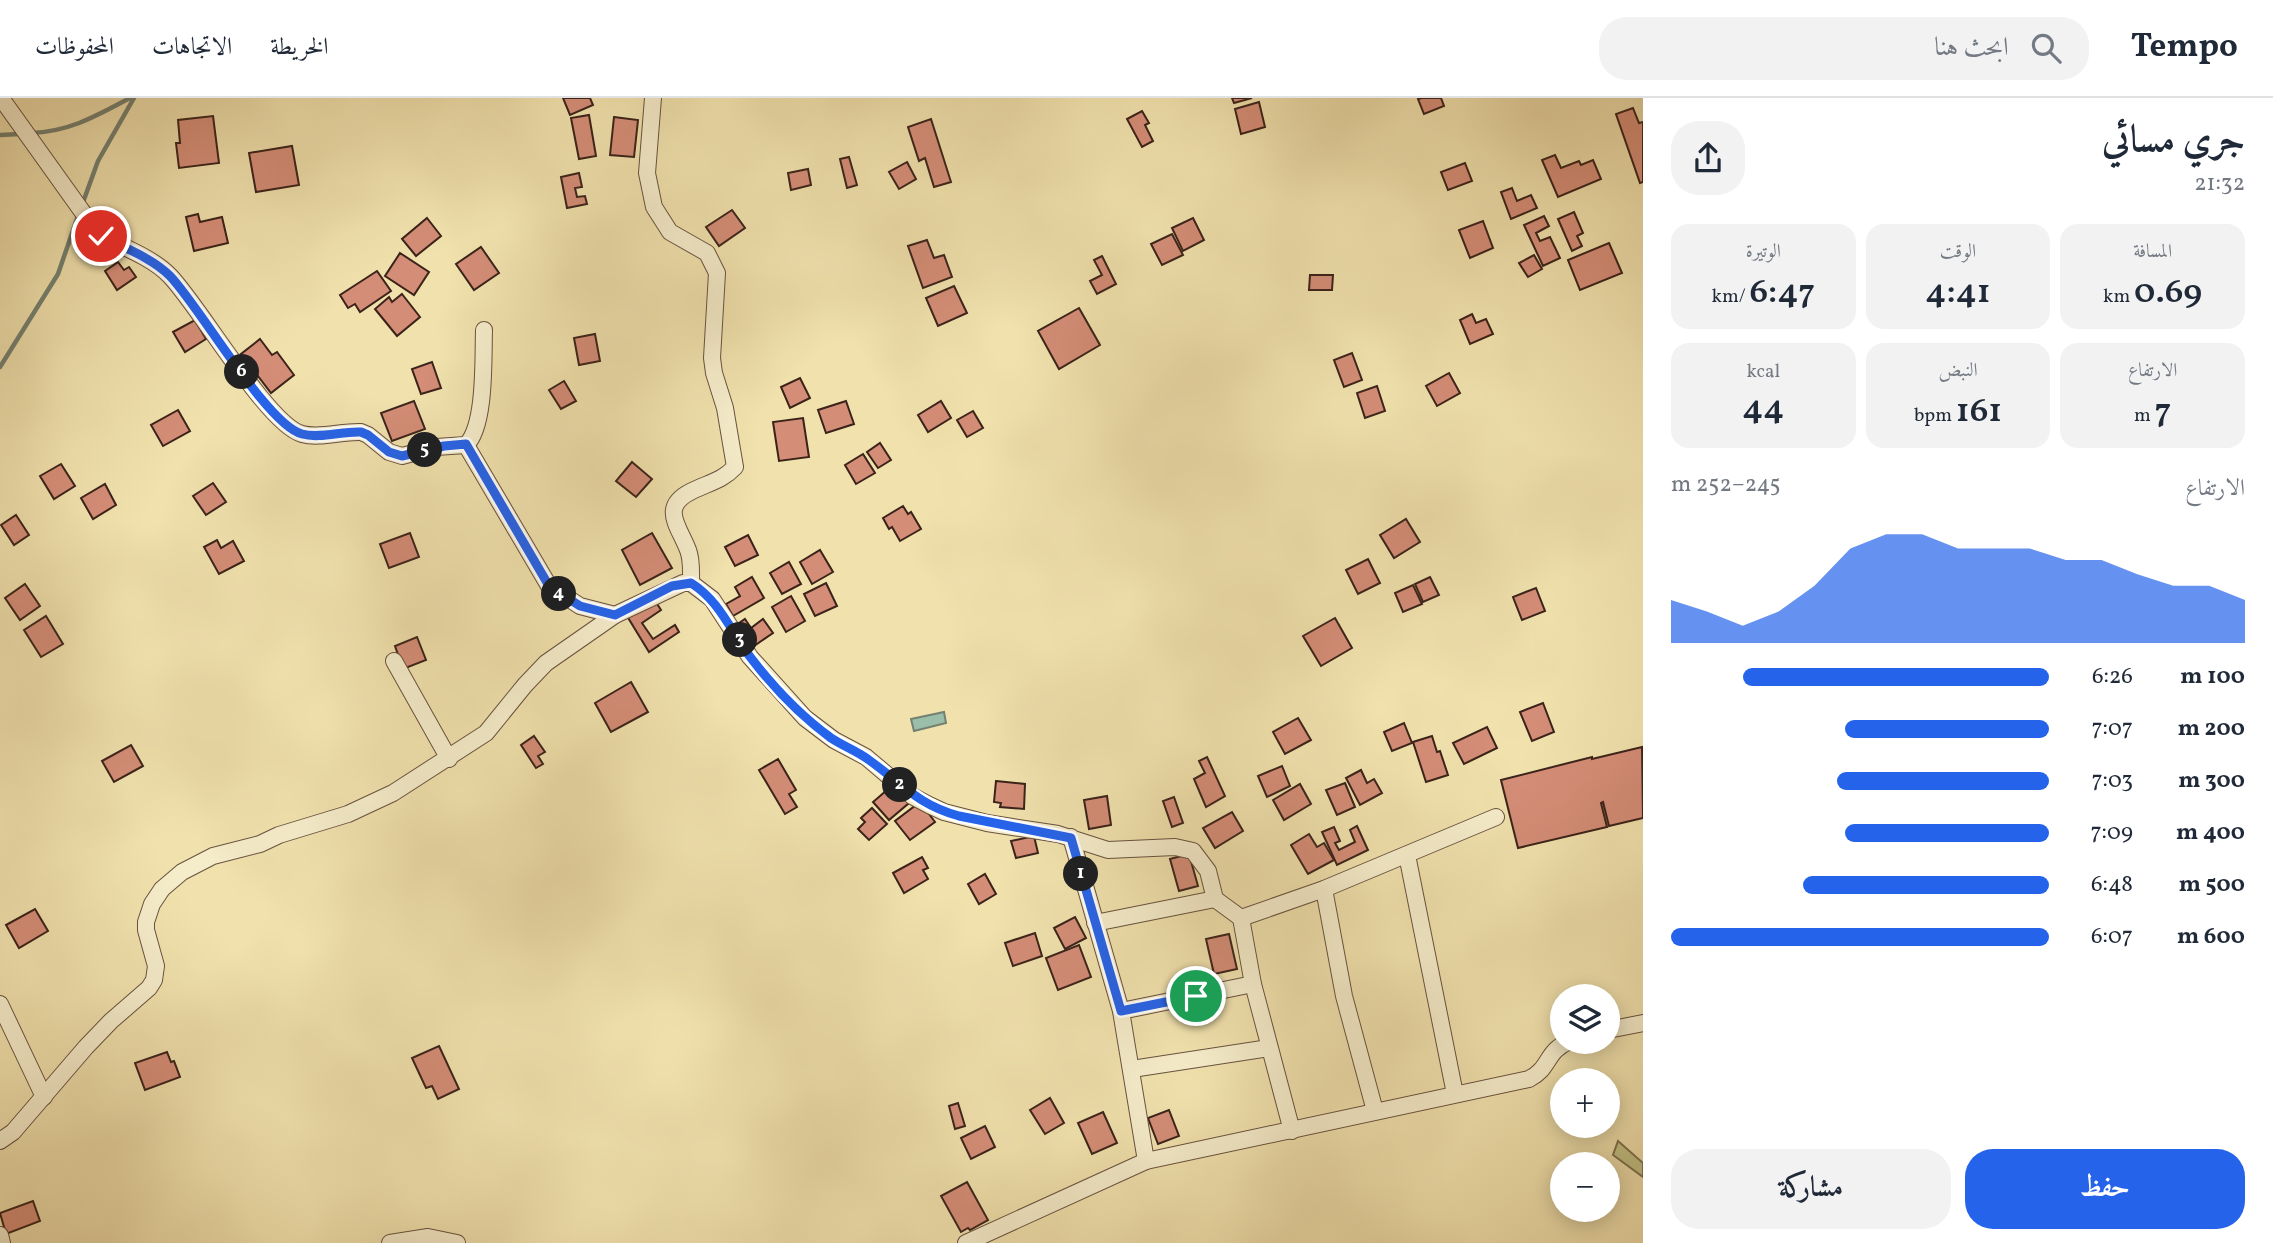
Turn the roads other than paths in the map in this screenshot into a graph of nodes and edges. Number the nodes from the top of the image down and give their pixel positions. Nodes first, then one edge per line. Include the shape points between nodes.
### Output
1 (1, 98) edge
2 (653, 98) edge
3 (484, 330) dead end
4 (466, 444) junction
5 (691, 583) junction
6 (615, 615) junction
7 (394, 661) dead end
8 (449, 759) junction
9 (1496, 817) dead end
10 (1071, 838) junction
11 (1407, 855) junction
12 (1324, 889) junction
13 (1215, 899) junction
14 (1241, 918) junction
15 (1095, 923) junction
16 (1253, 984) junction
17 (0, 1004) edge
18 (1121, 1011) junction
19 (1643, 1023) edge
20 (1620, 1028) edge
21 (1269, 1048) junction
22 (1551, 1054) edge
23 (1132, 1069) junction
24 (1455, 1094) junction
25 (44, 1097) junction
26 (1375, 1111) junction
27 (1292, 1131) junction
28 (0, 1141) edge
29 (1146, 1161) junction
30 (0, 1236) edge
31 (2, 1243) edge
32 (390, 1243) edge
33 (457, 1243) edge
34 (966, 1243) edge

1 - 4 street via 87,220 101,236 167,273 288,426 302,434 361,432 402,456
2 - 5 street via 647,173 654,207 670,232 707,253 717,273 712,358 735,467 718,481 691,491 673,507 689,553
3 - 4 street via 478,417 475,433
4 - 6 street via 549,586 580,606
5 - 6 street via 672,586
5 - 10 street via 712,599 750,657 805,718 866,757 912,796 959,816
6 - 8 street via 546,663 486,733
7 - 8 street
8 - 25 street via 348,814 213,856 182,872 162,889 146,922 156,967 154,980 86,1047
9 - 11 street
10 - 13 street via 1108,850 1175,847 1194,851 1208,871
10 - 15 street
11 - 12 street
11 - 24 street
12 - 14 street
12 - 26 street via 1344,996
13 - 14 street
13 - 15 street
14 - 16 street
15 - 18 street
16 - 18 street
16 - 21 street
17 - 25 street
18 - 23 street
19 - 20 street
21 - 23 street
21 - 27 street
22 - 24 street via 1545,1067 1529,1079
23 - 29 street
24 - 26 street
25 - 28 street
26 - 27 street
27 - 29 street
29 - 34 street
30 - 31 street
32 - 33 street via 428,1237

